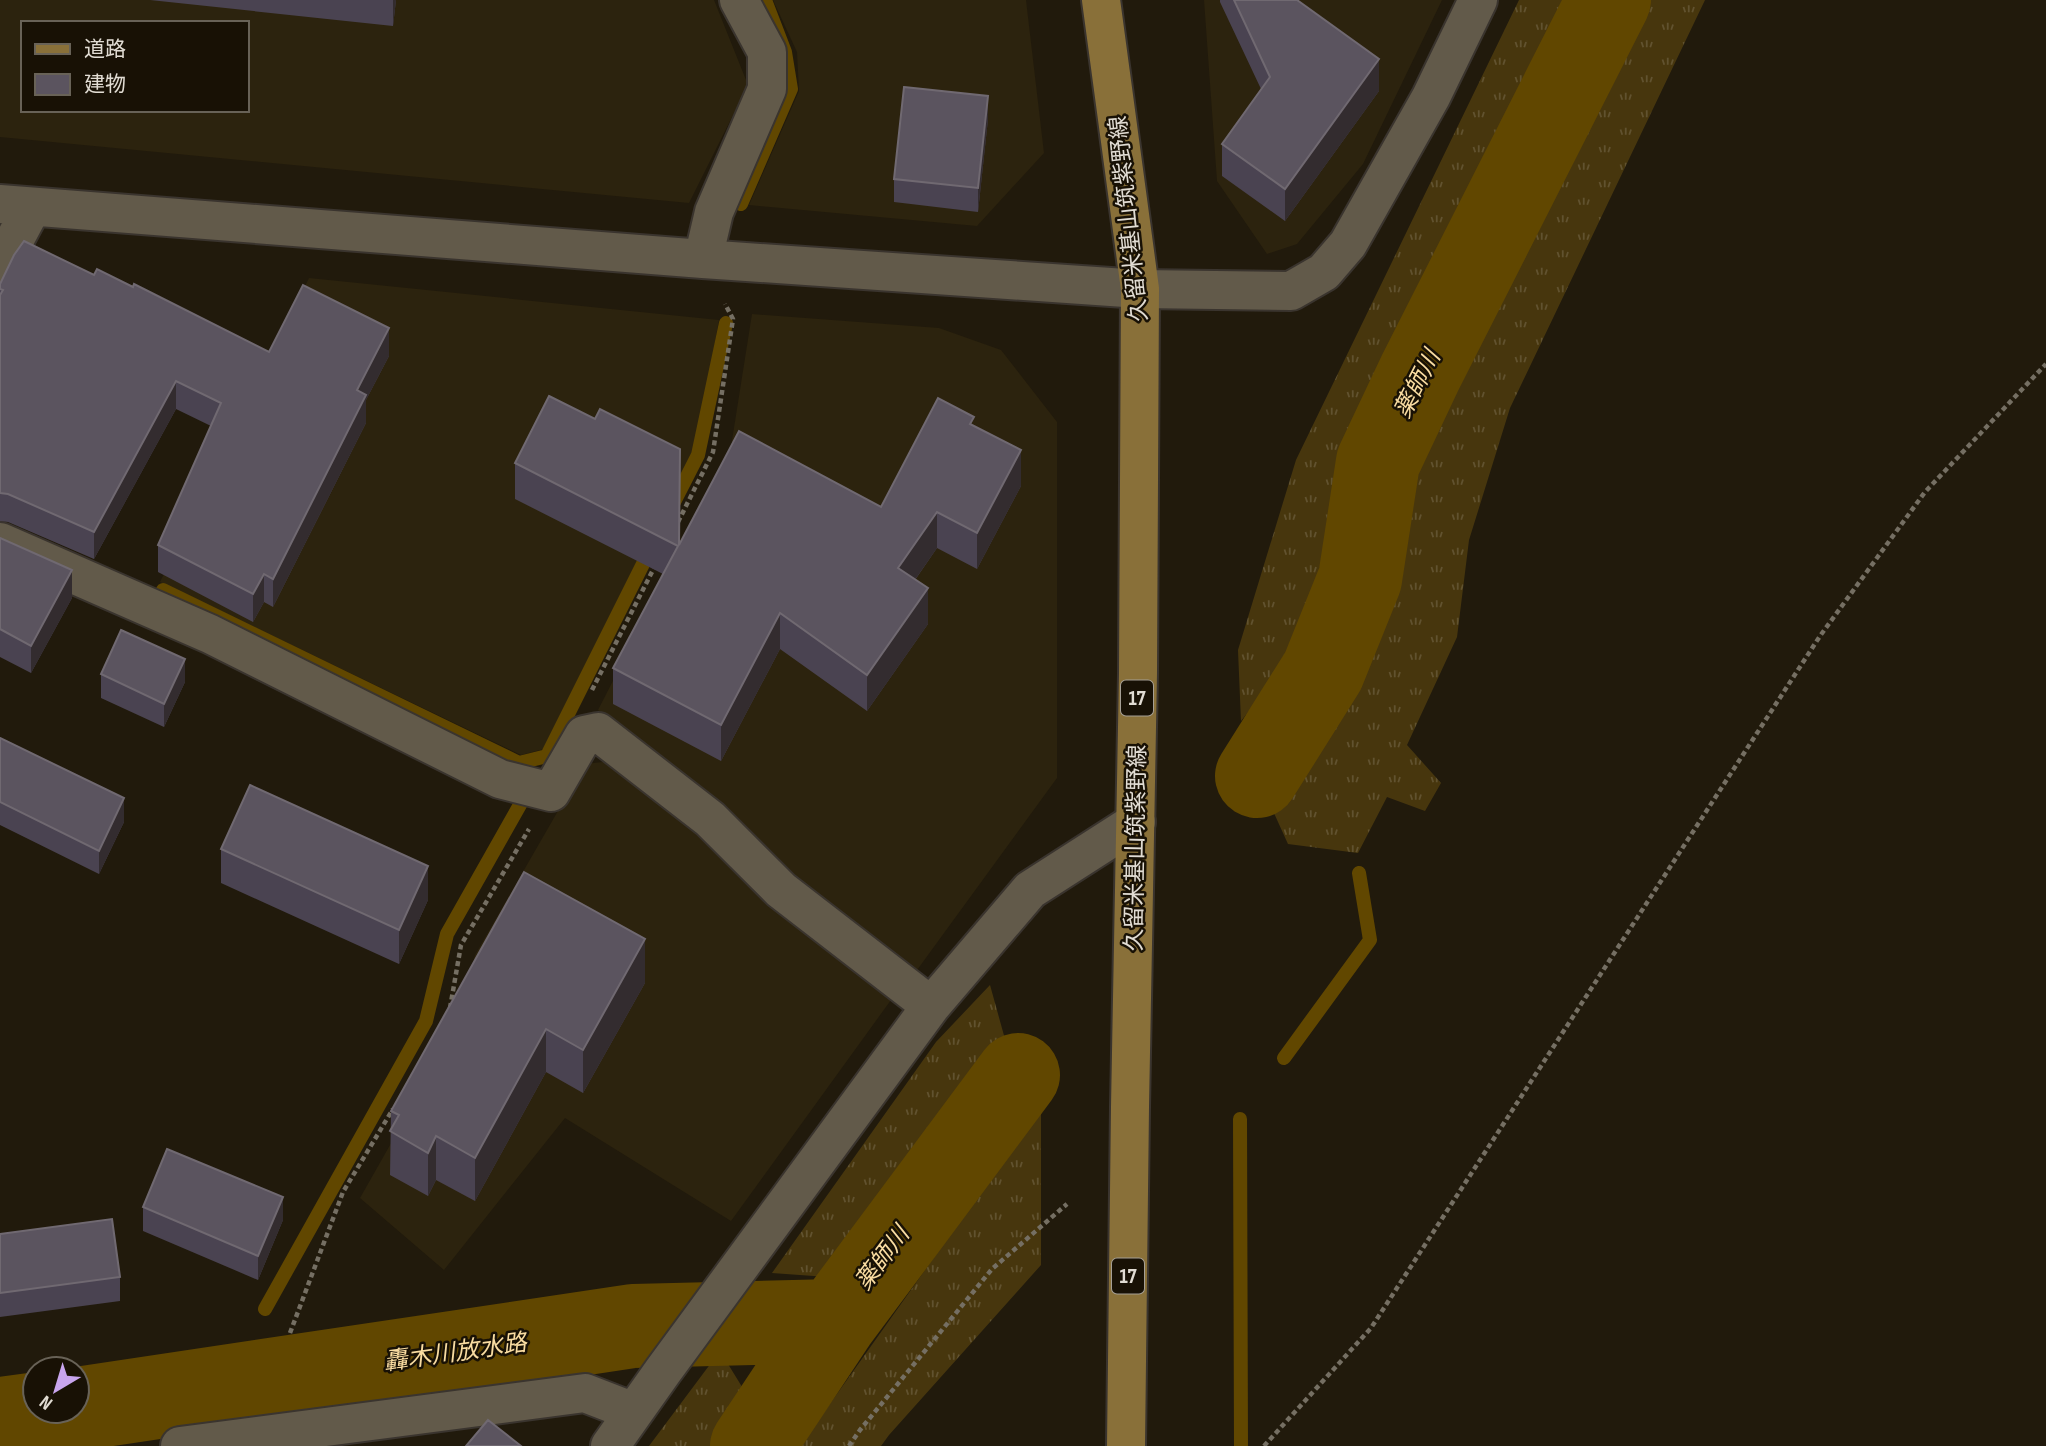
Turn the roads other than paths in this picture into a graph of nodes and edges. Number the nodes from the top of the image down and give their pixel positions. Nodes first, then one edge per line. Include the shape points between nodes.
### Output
1 (739, 0) edge
2 (1101, 0) edge
3 (1478, 0) edge
4 (16, 206) edge
5 (704, 259) junction
6 (0, 267) edge
7 (1140, 289) junction
8 (0, 542) edge
9 (1136, 822) junction
10 (931, 1006) junction
11 (634, 1412) junction
12 (197, 1445) edge
13 (610, 1446) edge
14 (1126, 1446) edge

1 - 5 street via 766,52 767,89 714,212
2 - 7 main road, 久留米基山筑紫野線 / 17
3 - 7 street via 1355,233 1324,272 1291,291
4 - 5 street
4 - 6 street
5 - 7 street
7 - 9 main road, 久留米基山筑紫野線 / 17
8 - 10 street via 210,634 500,779 551,792 584,735 598,732 700,811 781,890
9 - 10 street via 1030,890
9 - 14 main road, 久留米基山筑紫野線 / 17
10 - 11 street
11 - 12 street via 584,1393
11 - 13 street

